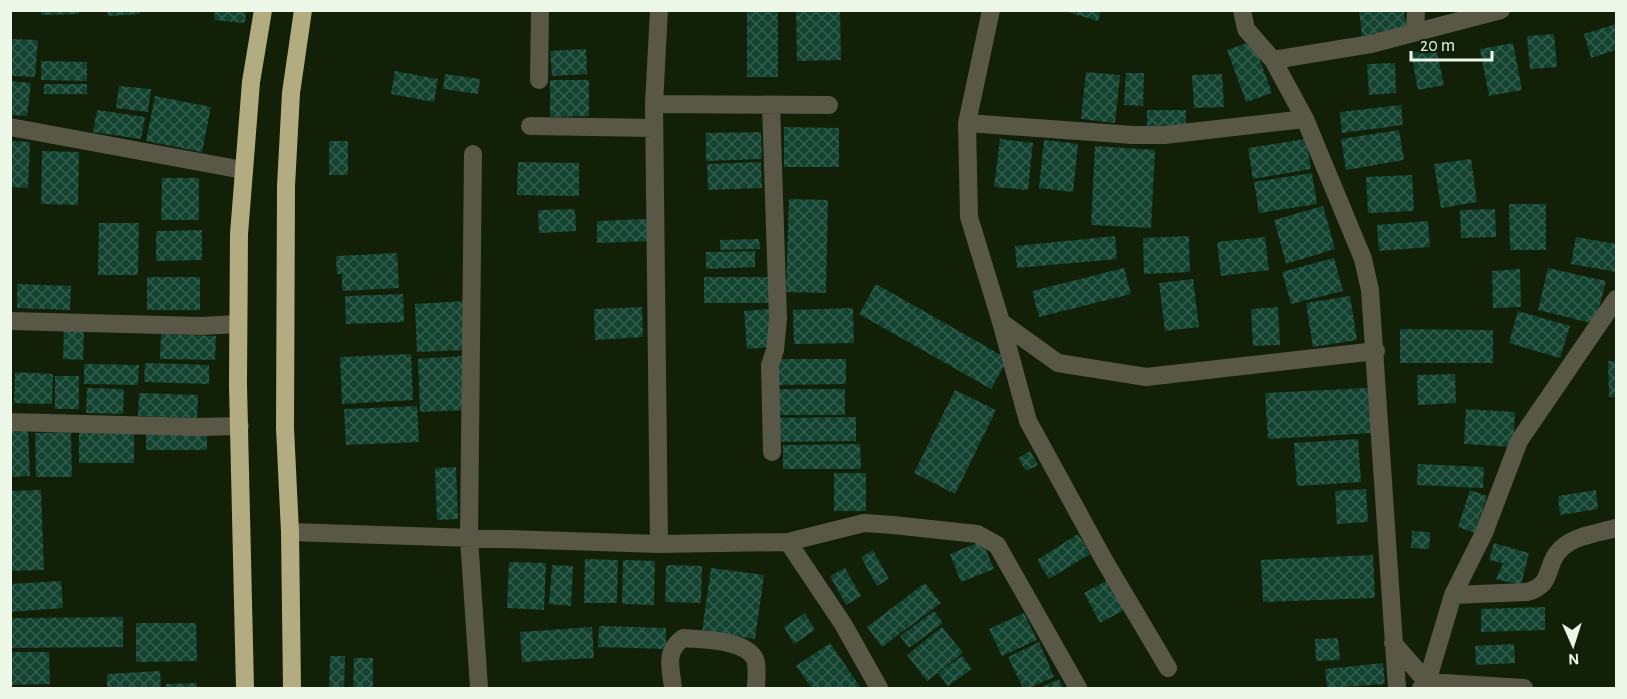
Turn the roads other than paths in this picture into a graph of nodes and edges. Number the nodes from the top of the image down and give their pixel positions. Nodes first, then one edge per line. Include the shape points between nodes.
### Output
1 (263, 10) edge
2 (303, 10) edge
3 (540, 10) edge
4 (659, 10) edge
5 (992, 10) edge
6 (1242, 10) edge
7 (1416, 10) edge
8 (1501, 10) edge
9 (1415, 32) junction
10 (1274, 60) junction
11 (539, 80) dead end
12 (654, 104) junction
13 (771, 105) junction
14 (829, 105) dead end
15 (1305, 119) junction
16 (967, 123) junction
17 (530, 126) dead end
18 (10, 127) edge
19 (654, 128) junction
20 (473, 154) dead end
21 (243, 170) junction
22 (1617, 299) edge
23 (10, 321) edge
24 (1001, 322) junction
25 (238, 324) junction
26 (1376, 351) junction
27 (10, 422) edge
28 (240, 426) junction
29 (772, 452) dead end
30 (1617, 528) edge
31 (290, 532) junction
32 (469, 538) junction
33 (788, 542) junction
34 (659, 544) junction
35 (1453, 595) junction
36 (1393, 643) junction
37 (1168, 668) dead end
38 (1424, 685) edge
39 (245, 688) edge
40 (292, 688) edge
41 (479, 688) edge
42 (673, 688) edge
43 (756, 688) edge
44 (879, 688) edge
45 (1078, 688) edge
46 (1397, 688) edge
47 (1524, 688) edge

1 - 21 highway
2 - 31 highway via 291,93 285,186 285,428
3 - 11 street
4 - 12 street
5 - 16 street
6 - 10 street via 1246,29
7 - 9 street
8 - 9 street
9 - 10 street via 1349,49
10 - 15 street
12 - 13 street
12 - 19 street
13 - 14 street
13 - 29 street via 778,320 770,365
15 - 16 street via 1164,135
15 - 26 street via 1363,259
16 - 24 street via 969,217
17 - 19 street
18 - 21 street
19 - 34 street
20 - 32 street
21 - 25 highway
22 - 35 street via 1519,441 1484,533
23 - 25 street
24 - 26 street via 1058,363 1146,377
24 - 37 street via 1028,421
25 - 28 highway
26 - 36 street
27 - 28 street
28 - 39 highway
30 - 35 street via 1562,547 1539,589
31 - 32 street
31 - 40 highway
32 - 34 street
32 - 41 street
33 - 34 street
33 - 44 street via 843,624
33 - 45 street via 864,524 977,534 997,545
35 - 38 street
36 - 38 street
36 - 46 street
38 - 47 street
42 - 43 street via 670,653 683,638 736,644 748,650 756,661

